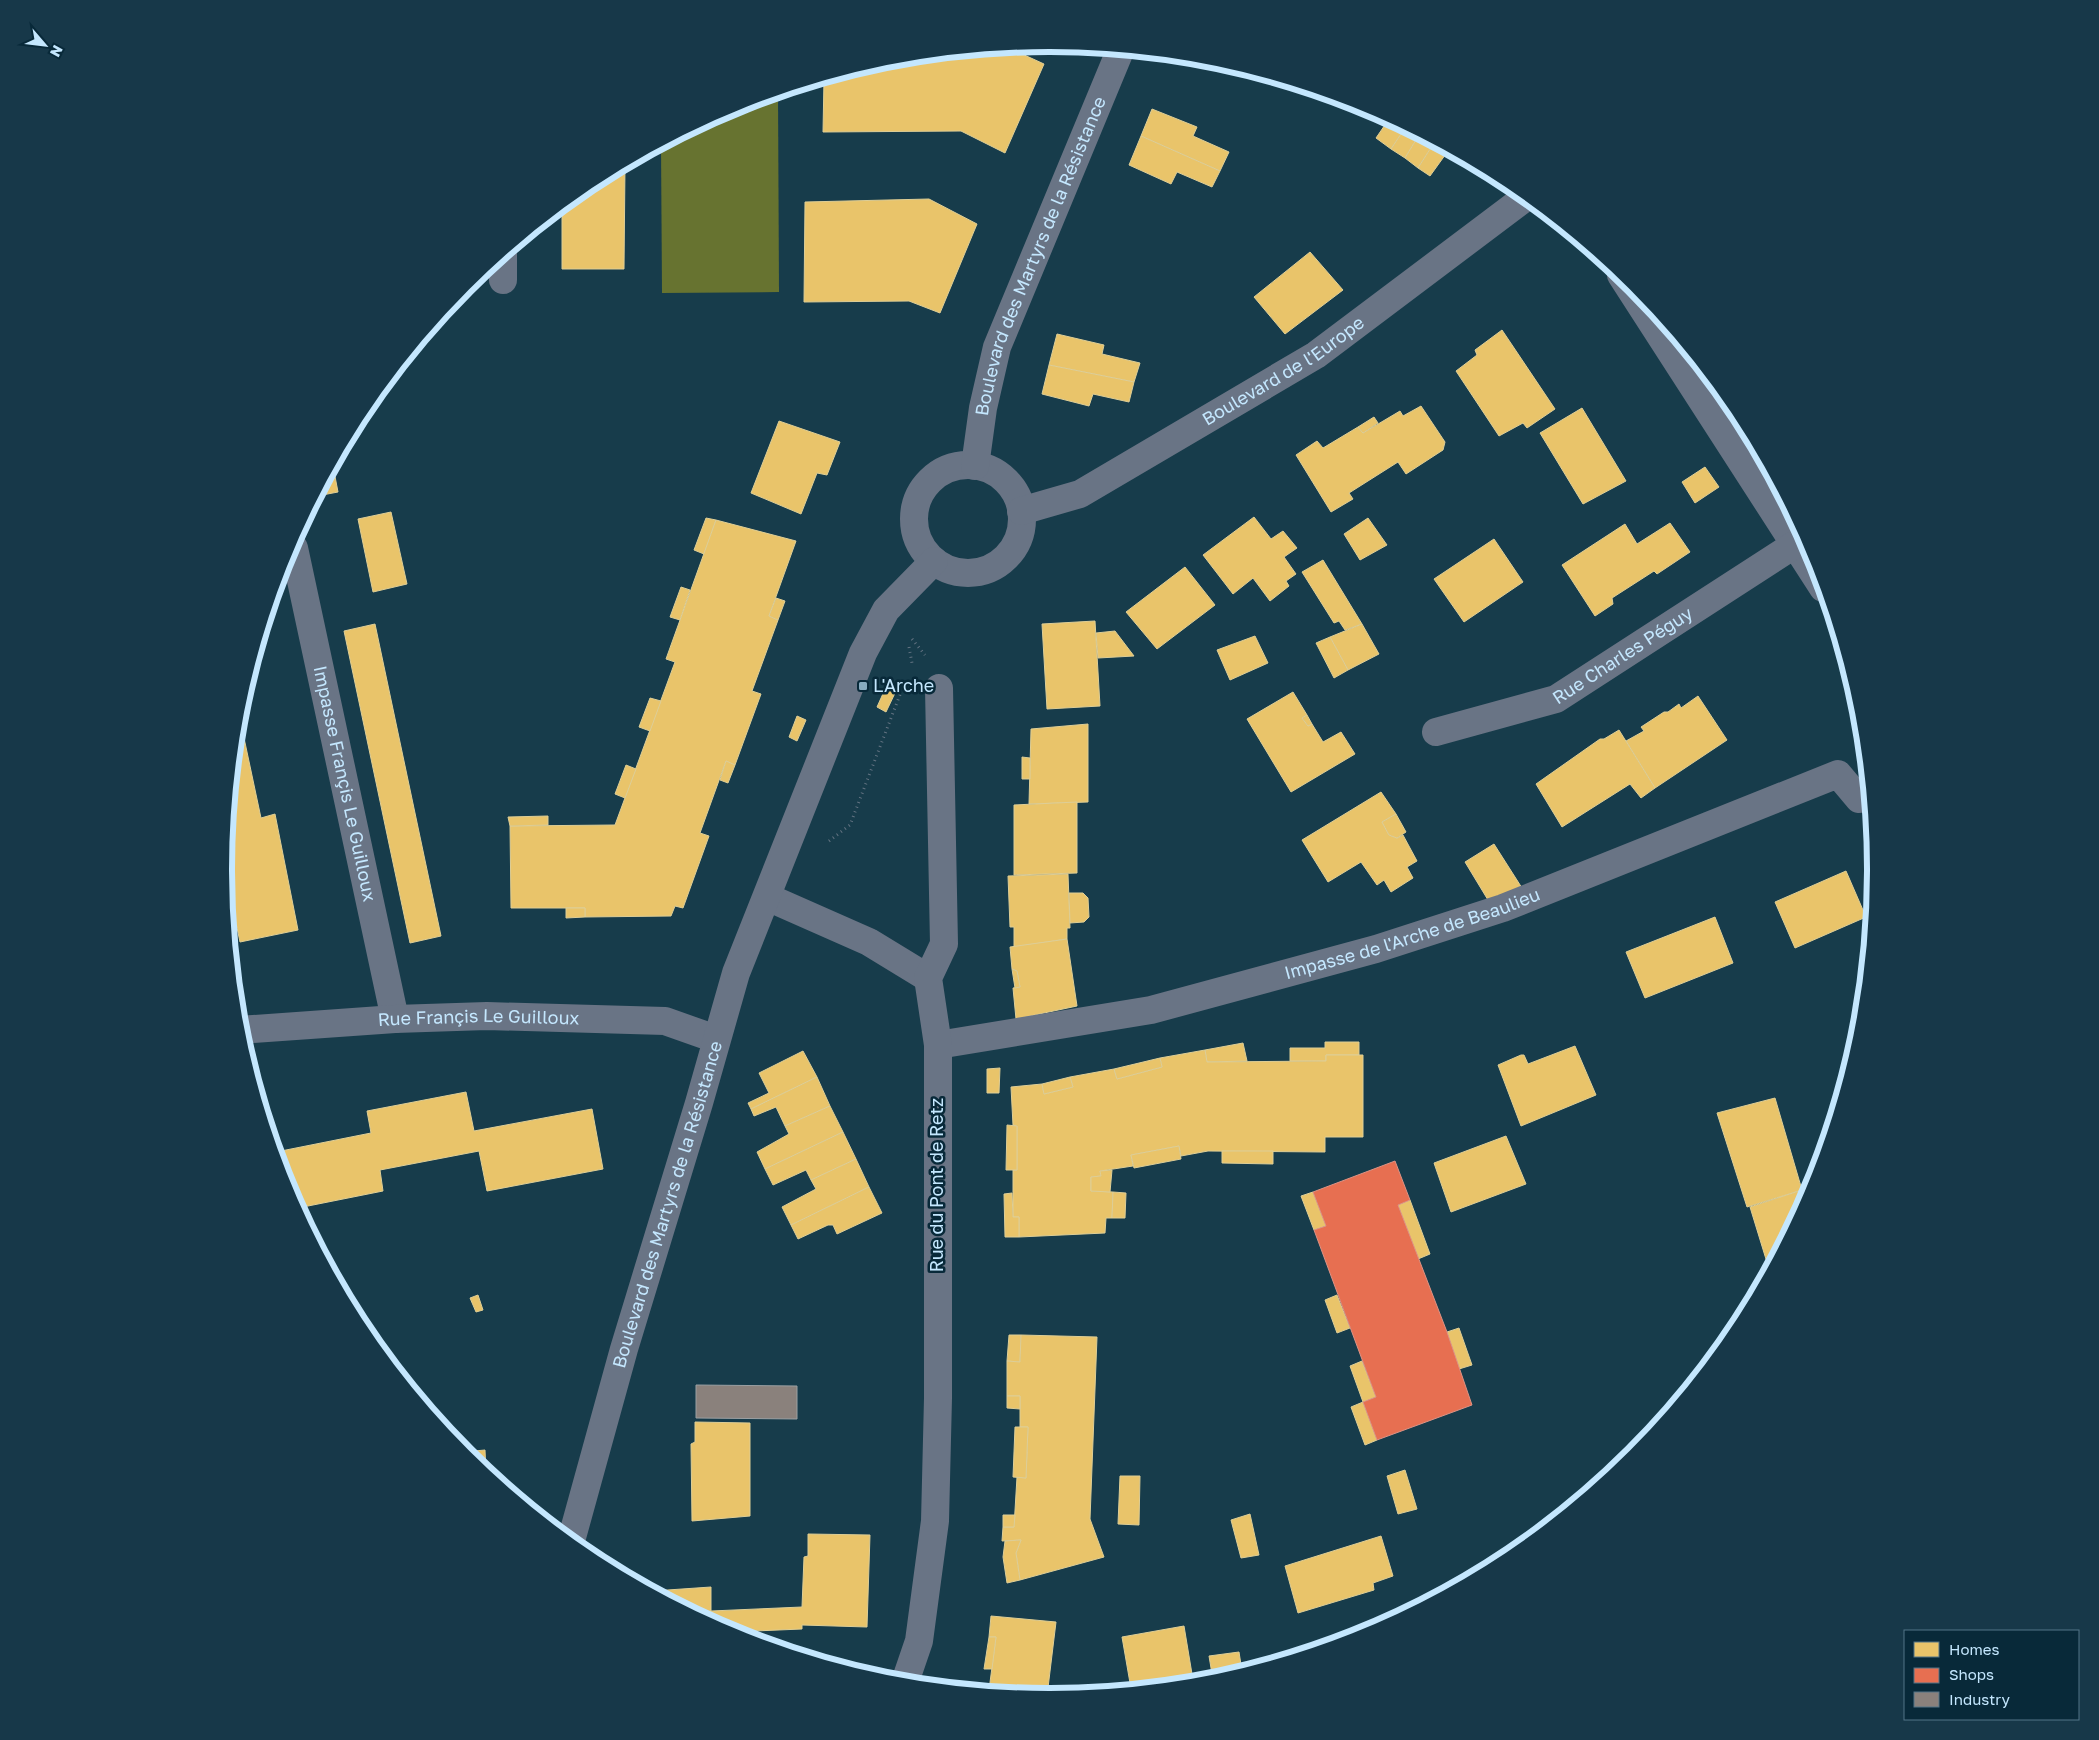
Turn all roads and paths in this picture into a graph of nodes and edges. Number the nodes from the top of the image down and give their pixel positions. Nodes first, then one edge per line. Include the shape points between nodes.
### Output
1 (1118, 55) edge
2 (1520, 202) edge
3 (1641, 306) edge
4 (975, 466) junction
5 (1021, 511) junction
6 (1794, 545) junction
7 (295, 554) edge
8 (934, 561) junction
9 (1809, 567) edge
10 (886, 610) junction
11 (904, 630) junction
12 (909, 670) dead end
13 (902, 688) dead end
14 (939, 688) joint
15 (1436, 732) dead end
16 (1859, 799) dead end
17 (827, 842) dead end
18 (767, 896) junction
19 (928, 978) junction
20 (395, 1019) junction
21 (248, 1029) edge
22 (716, 1039) junction
23 (938, 1045) junction
24 (573, 1534) edge
25 (907, 1675) edge

1 - 4 street, Boulevard des Martyrs de la Résistance via 997,347 983,408
2 - 5 street, Boulevard de l'Europe via 1316,355 1080,494
3 - 6 street
4 - 5 street via 1006,480
4 - 8 street via 958,466 942,472 928,483 918,498 914,515 916,532 922,548
5 - 8 street via 1021,530 1014,547 1002,561 986,570 968,573 950,570
6 - 9 street
6 - 15 street, Rue Charles Péguy via 1556,699
7 - 20 street, Impasse Françis Le Guilloux
8 - 10 street, Boulevard des Martyrs de la Résistance
10 - 11 path
10 - 18 street, Boulevard des Martyrs de la Résistance via 864,652
11 - 12 path via 912,661
11 - 14 path via 926,656
13 - 17 path via 850,825
14 - 19 street via 944,944
16 - 23 street, Impasse de l'Arche de Beaulieu via 1838,774 1503,908 1376,949 1151,1010
18 - 19 street via 869,942
18 - 22 street, Boulevard des Martyrs de la Résistance via 736,973
19 - 23 street, Rue du Pont de Retz
20 - 21 street, Rue Françis Le Guilloux
20 - 22 street, Rue Françis Le Guilloux via 486,1016 665,1021
22 - 24 street, Boulevard des Martyrs de la Résistance
23 - 25 street, Rue du Pont de Retz via 935,1521 919,1641

